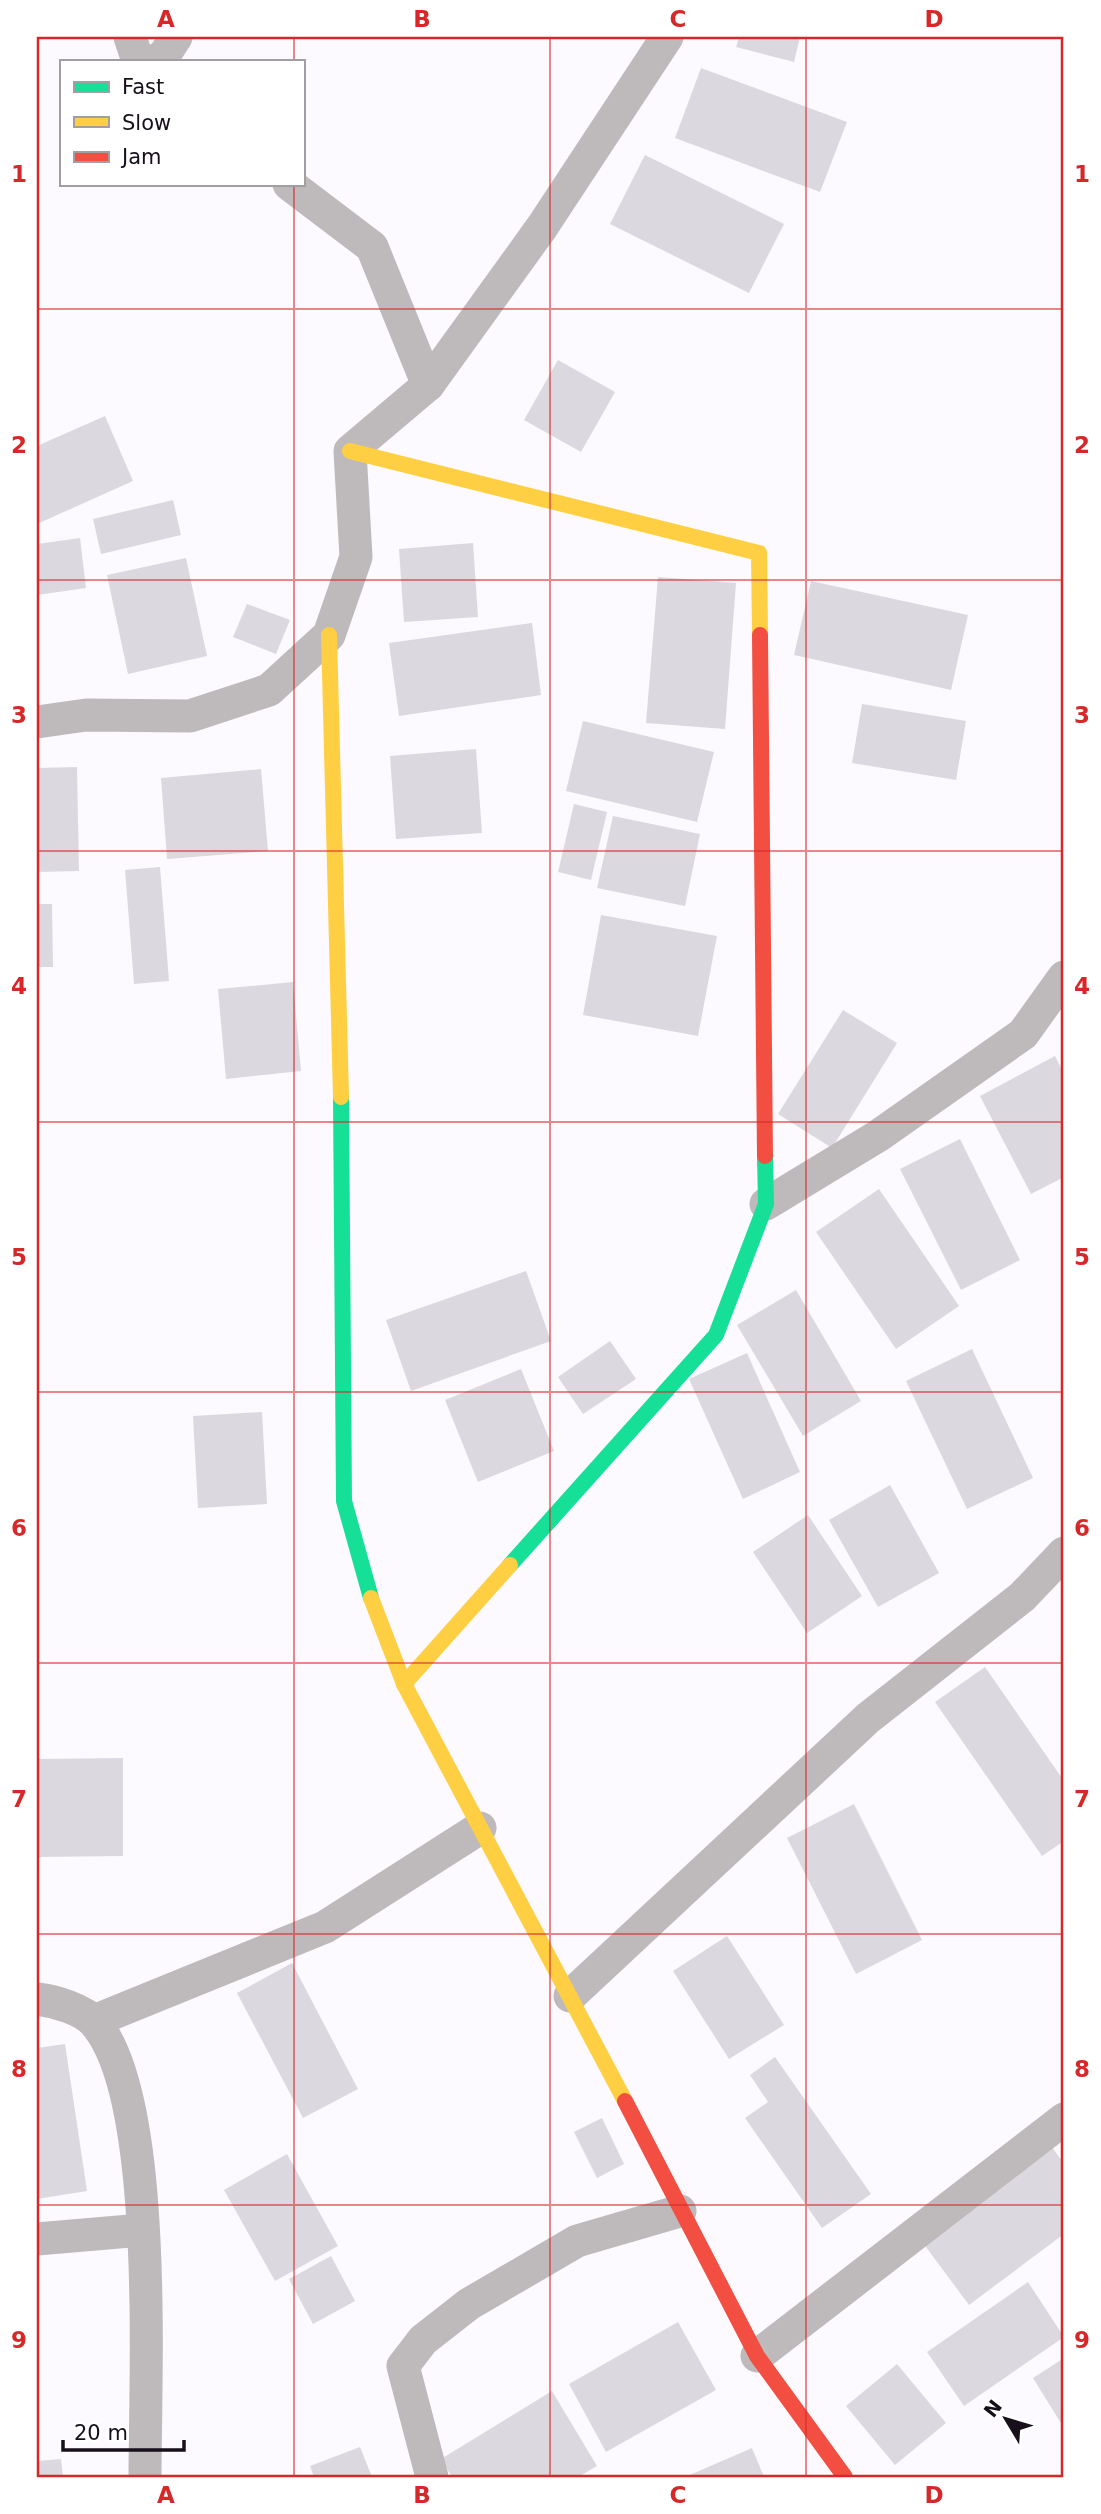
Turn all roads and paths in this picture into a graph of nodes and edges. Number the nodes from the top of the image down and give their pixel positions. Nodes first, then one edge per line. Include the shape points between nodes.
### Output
1 (130, 37) edge
2 (176, 37) edge
3 (667, 37) edge
4 (138, 60) edge
5 (157, 60) edge
6 (292, 186) edge
7 (428, 385) junction
8 (350, 451) junction
9 (329, 635) junction
10 (37, 722) edge
11 (1064, 977) edge
12 (766, 1204) junction
13 (1064, 1553) edge
14 (404, 1684) junction
15 (481, 1828) junction
16 (570, 1996) junction
17 (37, 1999) edge
18 (94, 2021) junction
19 (1063, 2123) edge
20 (680, 2211) junction
21 (142, 2230) junction
22 (37, 2239) edge
23 (757, 2357) junction
24 (145, 2477) edge
25 (432, 2477) edge
26 (845, 2477) edge

1 - 4 street
2 - 5 street
3 - 7 street via 542,227
6 - 7 street via 372,247
7 - 8 street
8 - 9 street via 356,557
8 - 12 street via 759,553
9 - 10 street via 269,690 190,716 86,715
9 - 14 street via 340,1020 344,1501 370,1595
11 - 12 street via 1023,1034 878,1136
12 - 14 street via 716,1335
13 - 16 street via 1022,1597 868,1718
14 - 15 street
15 - 16 street
15 - 18 street via 325,1927
16 - 20 street
17 - 18 street via 54,2001
18 - 21 street via 120,2069 133,2131
19 - 23 street
20 - 23 street
20 - 25 street via 577,2241 469,2304 423,2340 403,2365
21 - 22 street
21 - 24 street
23 - 26 street

